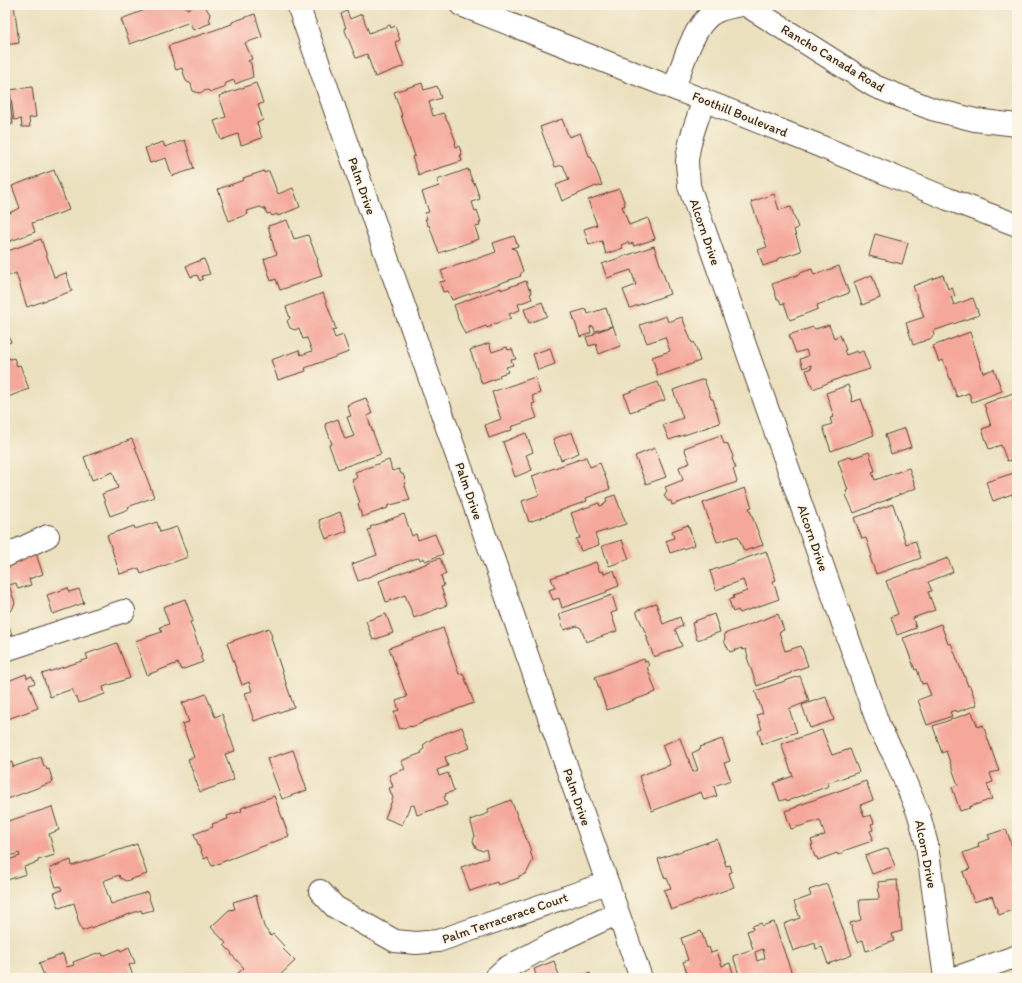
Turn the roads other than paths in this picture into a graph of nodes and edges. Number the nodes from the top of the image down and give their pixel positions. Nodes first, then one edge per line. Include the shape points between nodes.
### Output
1 (298, 5) edge
2 (462, 5) edge
3 (742, 5) edge
4 (746, 5) edge
5 (674, 88) junction
6 (704, 100) junction
7 (1017, 125) edge
8 (1017, 225) edge
9 (48, 536) dead end
10 (5, 556) edge
11 (124, 611) dead end
12 (5, 650) edge
13 (607, 883) junction
14 (320, 891) dead end
15 (618, 913) junction
16 (1017, 956) edge
17 (495, 978) edge
18 (641, 978) edge
19 (945, 978) edge
20 (955, 978) edge

1 - 13 street, Palm Drive
2 - 5 street, Foothill Boulevard
3 - 5 street via 723,8 711,14 698,28
4 - 7 street, Rancho Canada Road via 874,86 932,109 975,120
5 - 6 street, Foothill Boulevard
6 - 8 street, Foothill Boulevard
6 - 19 street, Alcorn Drive via 688,152 689,186 880,729 895,757 919,815 927,845
9 - 10 street
11 - 12 street
13 - 14 street, Palm Terracerace Court via 438,941 416,943 395,941 335,907
13 - 15 street, Palm Drive
15 - 17 street via 547,946 506,968
15 - 18 street, Palm Drive
16 - 20 street

